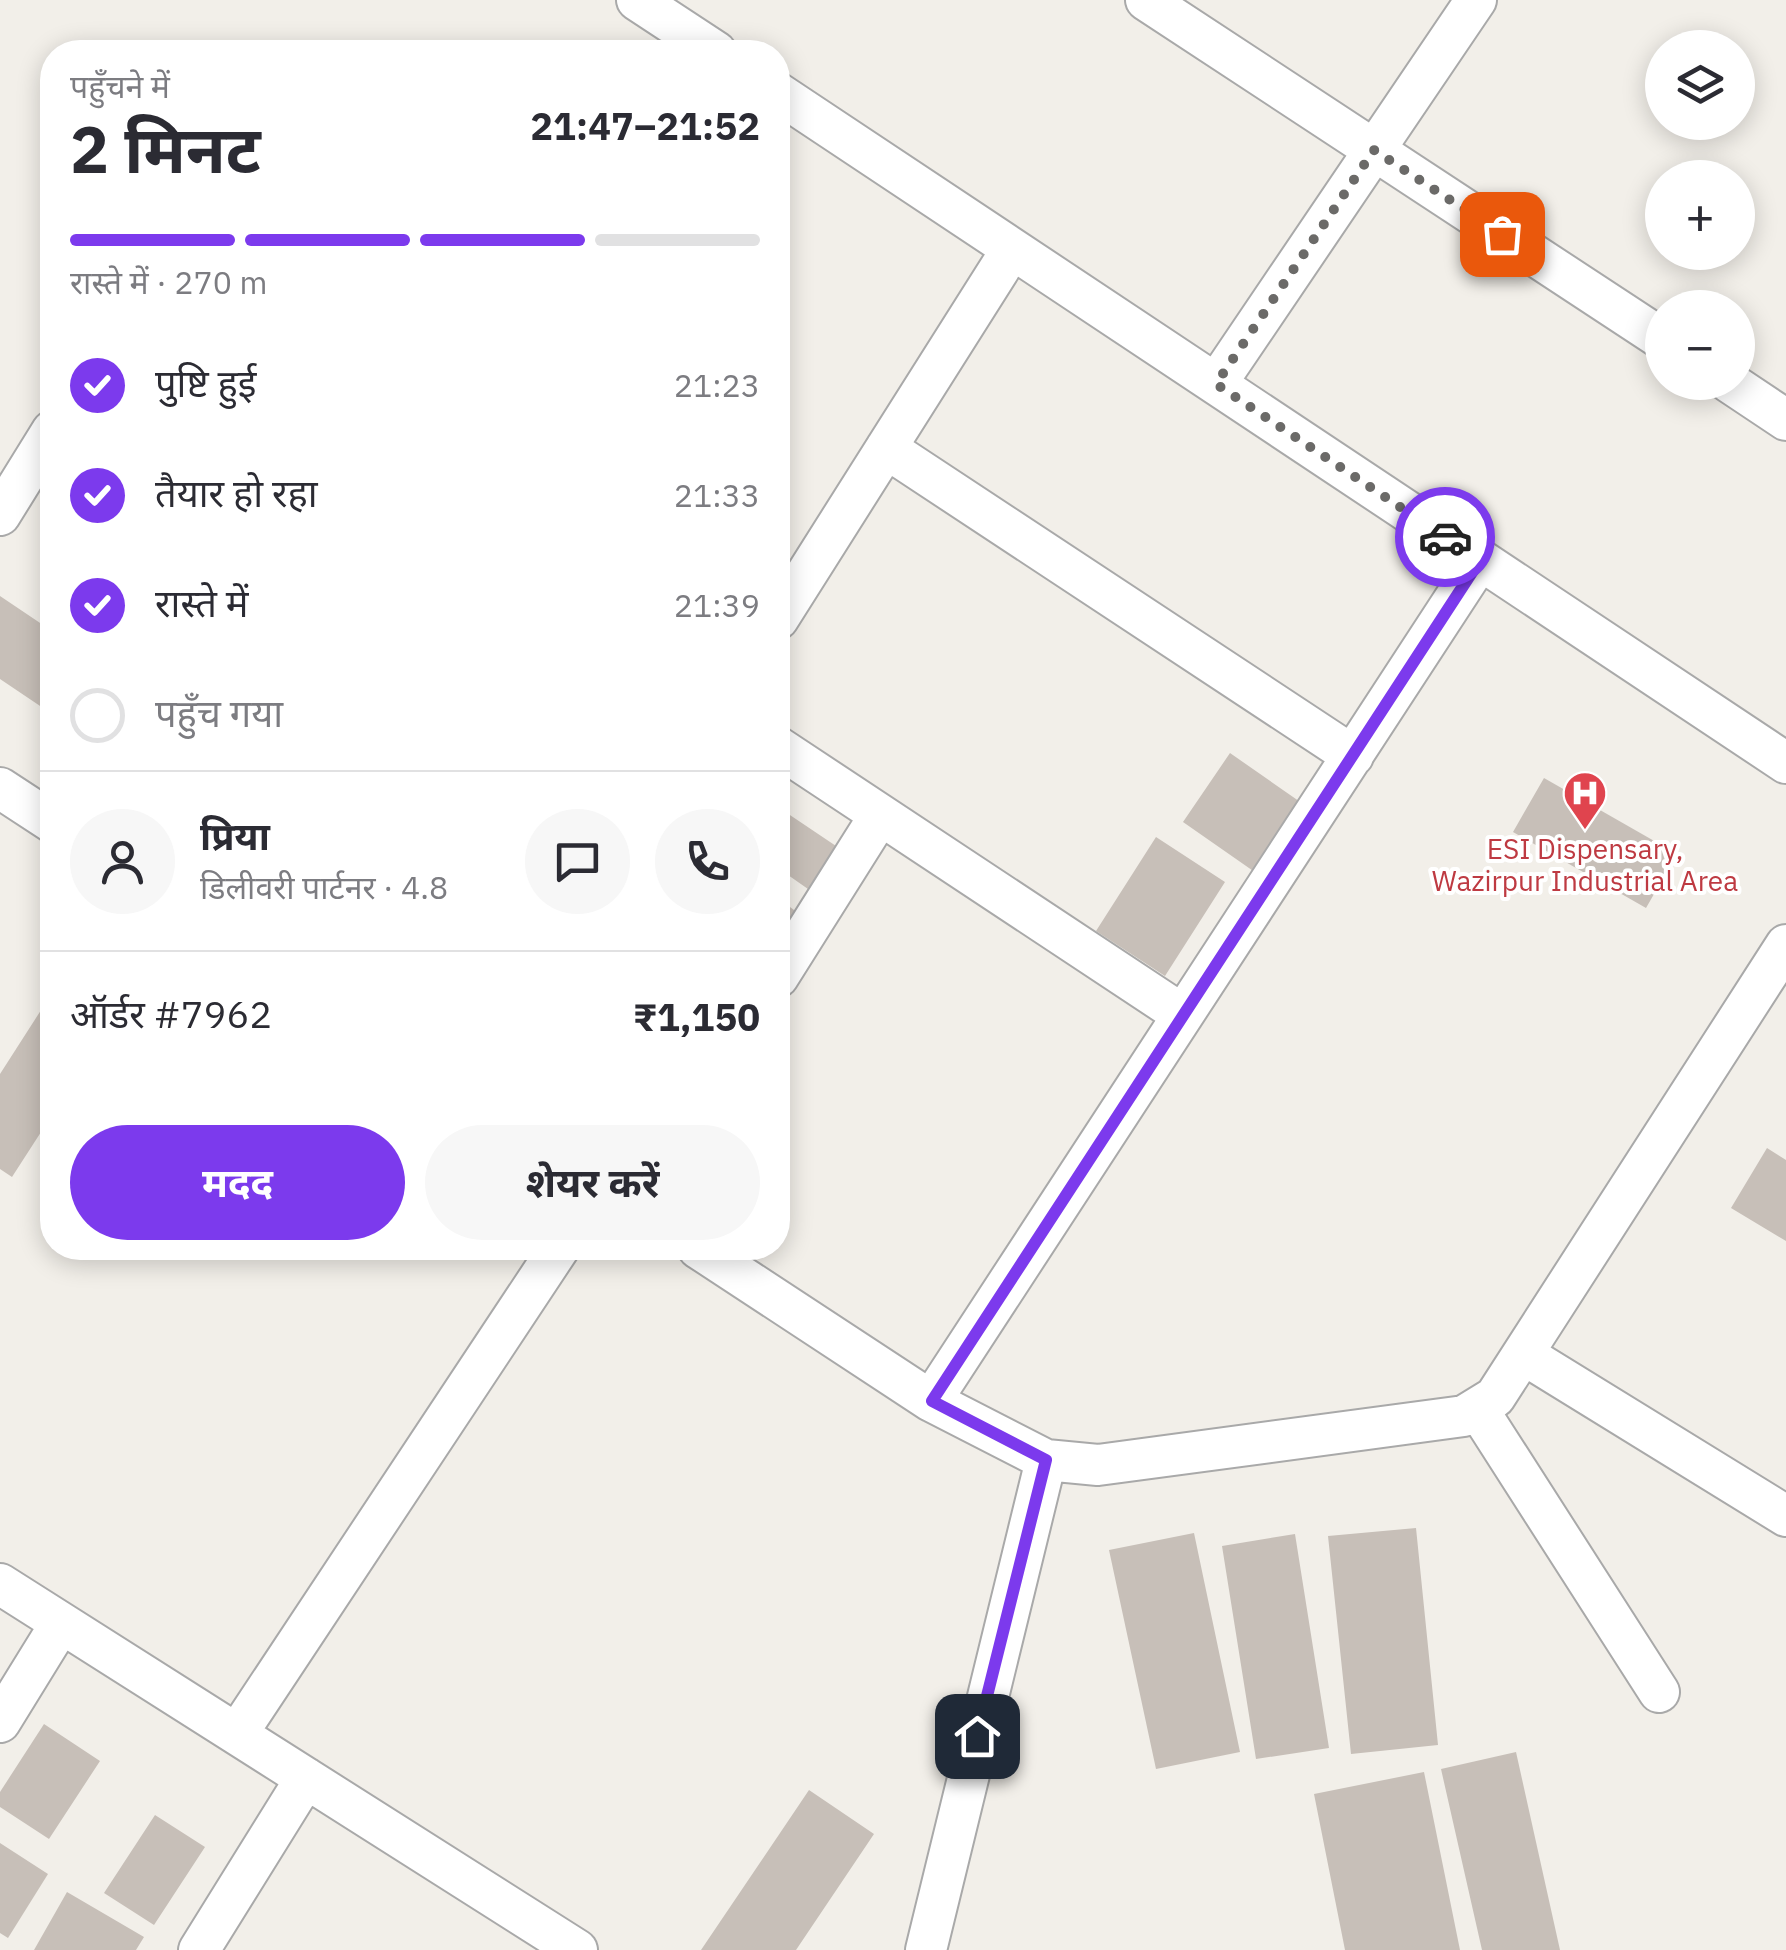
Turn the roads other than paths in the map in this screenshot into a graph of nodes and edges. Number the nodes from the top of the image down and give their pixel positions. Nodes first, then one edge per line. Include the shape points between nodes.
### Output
1 (637, 0) edge
2 (1146, 0) edge
3 (1476, 0) edge
4 (698, 40) edge
5 (790, 101) edge
6 (1374, 150) junction
7 (1012, 249) junction
8 (1645, 327) edge
9 (1216, 384) junction
10 (1755, 399) edge
11 (1786, 420) edge
12 (886, 448) junction
13 (40, 451) edge
14 (0, 516) edge
15 (1480, 560) junction
16 (790, 600) edge
17 (790, 755) edge
18 (1352, 756) junction
19 (1786, 762) edge
20 (0, 788) edge
21 (40, 803) edge
22 (880, 815) junction
23 (1786, 945) edge
24 (790, 959) edge
25 (1184, 1015) junction
26 (552, 1260) edge
27 (716, 1260) edge
28 (1523, 1354) junction
29 (932, 1401) junction
30 (1477, 1408) junction
31 (1046, 1460) junction
32 (1786, 1516) edge
33 (0, 1584) edge
34 (61, 1623) junction
35 (1659, 1692) dead end
36 (0, 1722) edge
37 (237, 1734) junction
38 (306, 1778) junction
39 (199, 1950) edge
40 (577, 1950) edge
41 (926, 1950) edge

1 - 4 street
2 - 6 street
3 - 6 street
5 - 7 street
6 - 8 street
6 - 9 street
7 - 9 street
7 - 12 street
9 - 15 street
10 - 11 street
12 - 16 street
12 - 18 street
13 - 14 street
15 - 18 street
15 - 19 street
17 - 22 street
18 - 25 street
20 - 21 street
22 - 24 street
22 - 25 street
23 - 28 street
25 - 29 street
26 - 37 street
27 - 29 street
28 - 30 street via 1495,1397
28 - 32 street
29 - 31 street
30 - 31 street via 1464,1416 1098,1464
30 - 35 street
31 - 41 street
33 - 34 street
34 - 36 street
34 - 37 street
37 - 38 street
38 - 39 street
38 - 40 street

